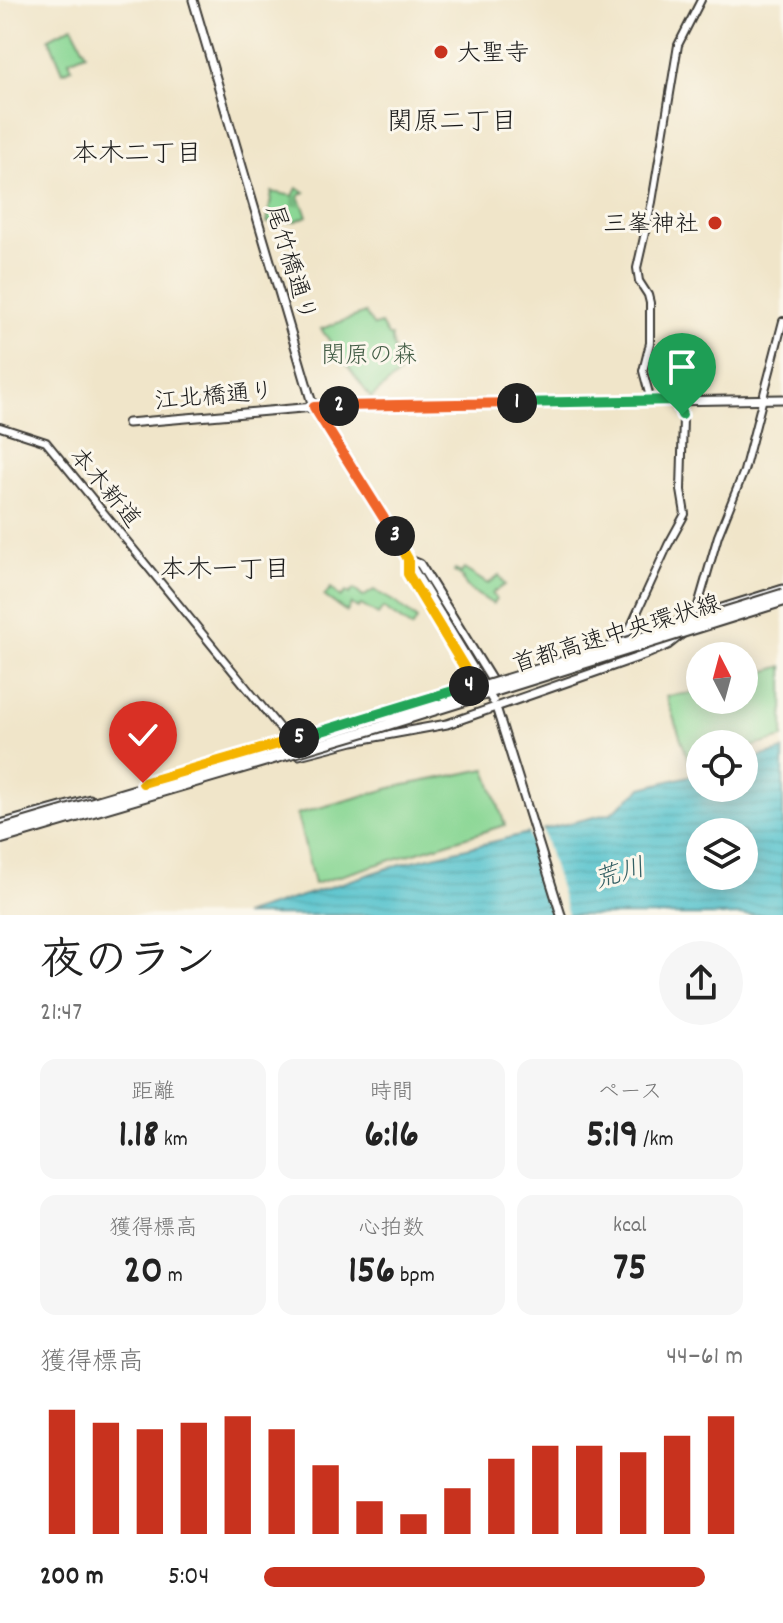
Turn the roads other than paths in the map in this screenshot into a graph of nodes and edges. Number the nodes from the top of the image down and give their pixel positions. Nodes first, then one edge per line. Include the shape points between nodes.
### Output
1 (193, 0) edge
2 (701, 0) edge
3 (783, 321) edge
4 (763, 399) junction
5 (783, 399) edge
6 (677, 400) junction
7 (651, 401) junction
8 (314, 407) junction
9 (128, 423) dead end
10 (0, 427) edge
11 (408, 559) junction
12 (783, 596) edge
13 (695, 616) junction
14 (689, 626) junction
15 (625, 639) junction
16 (494, 683) junction
17 (477, 688) junction
18 (495, 704) junction
19 (292, 745) junction
20 (0, 832) edge
21 (561, 915) edge

1 - 8 main road, 尾竹橋通り
2 - 7 street via 678,45 637,268 650,303 650,343 643,371
3 - 4 street
4 - 5 main road, 江北橋通り
4 - 6 main road, 江北橋通り
4 - 13 street
6 - 7 main road, 江北橋通り
6 - 15 street via 684,423 685,514
7 - 8 main road, 江北橋通り
8 - 9 main road, 江北橋通り
8 - 11 main road, 尾竹橋通り
10 - 19 street, 本木新道 via 46,442
11 - 16 main road via 420,564
11 - 17 main road via 408,574
11 - 18 main road, 尾竹橋通り, bridge
12 - 13 main road
12 - 14 main road
12 - 20 highway, 首都高速中央環状線, bridge via 377,728
13 - 14 main road
13 - 15 main road
14 - 16 main road
14 - 18 main road via 658,649
15 - 16 main road
16 - 17 main road
17 - 19 main road
18 - 19 main road via 447,724 307,755 299,755
18 - 21 main road, 尾竹橋通り
19 - 20 main road

